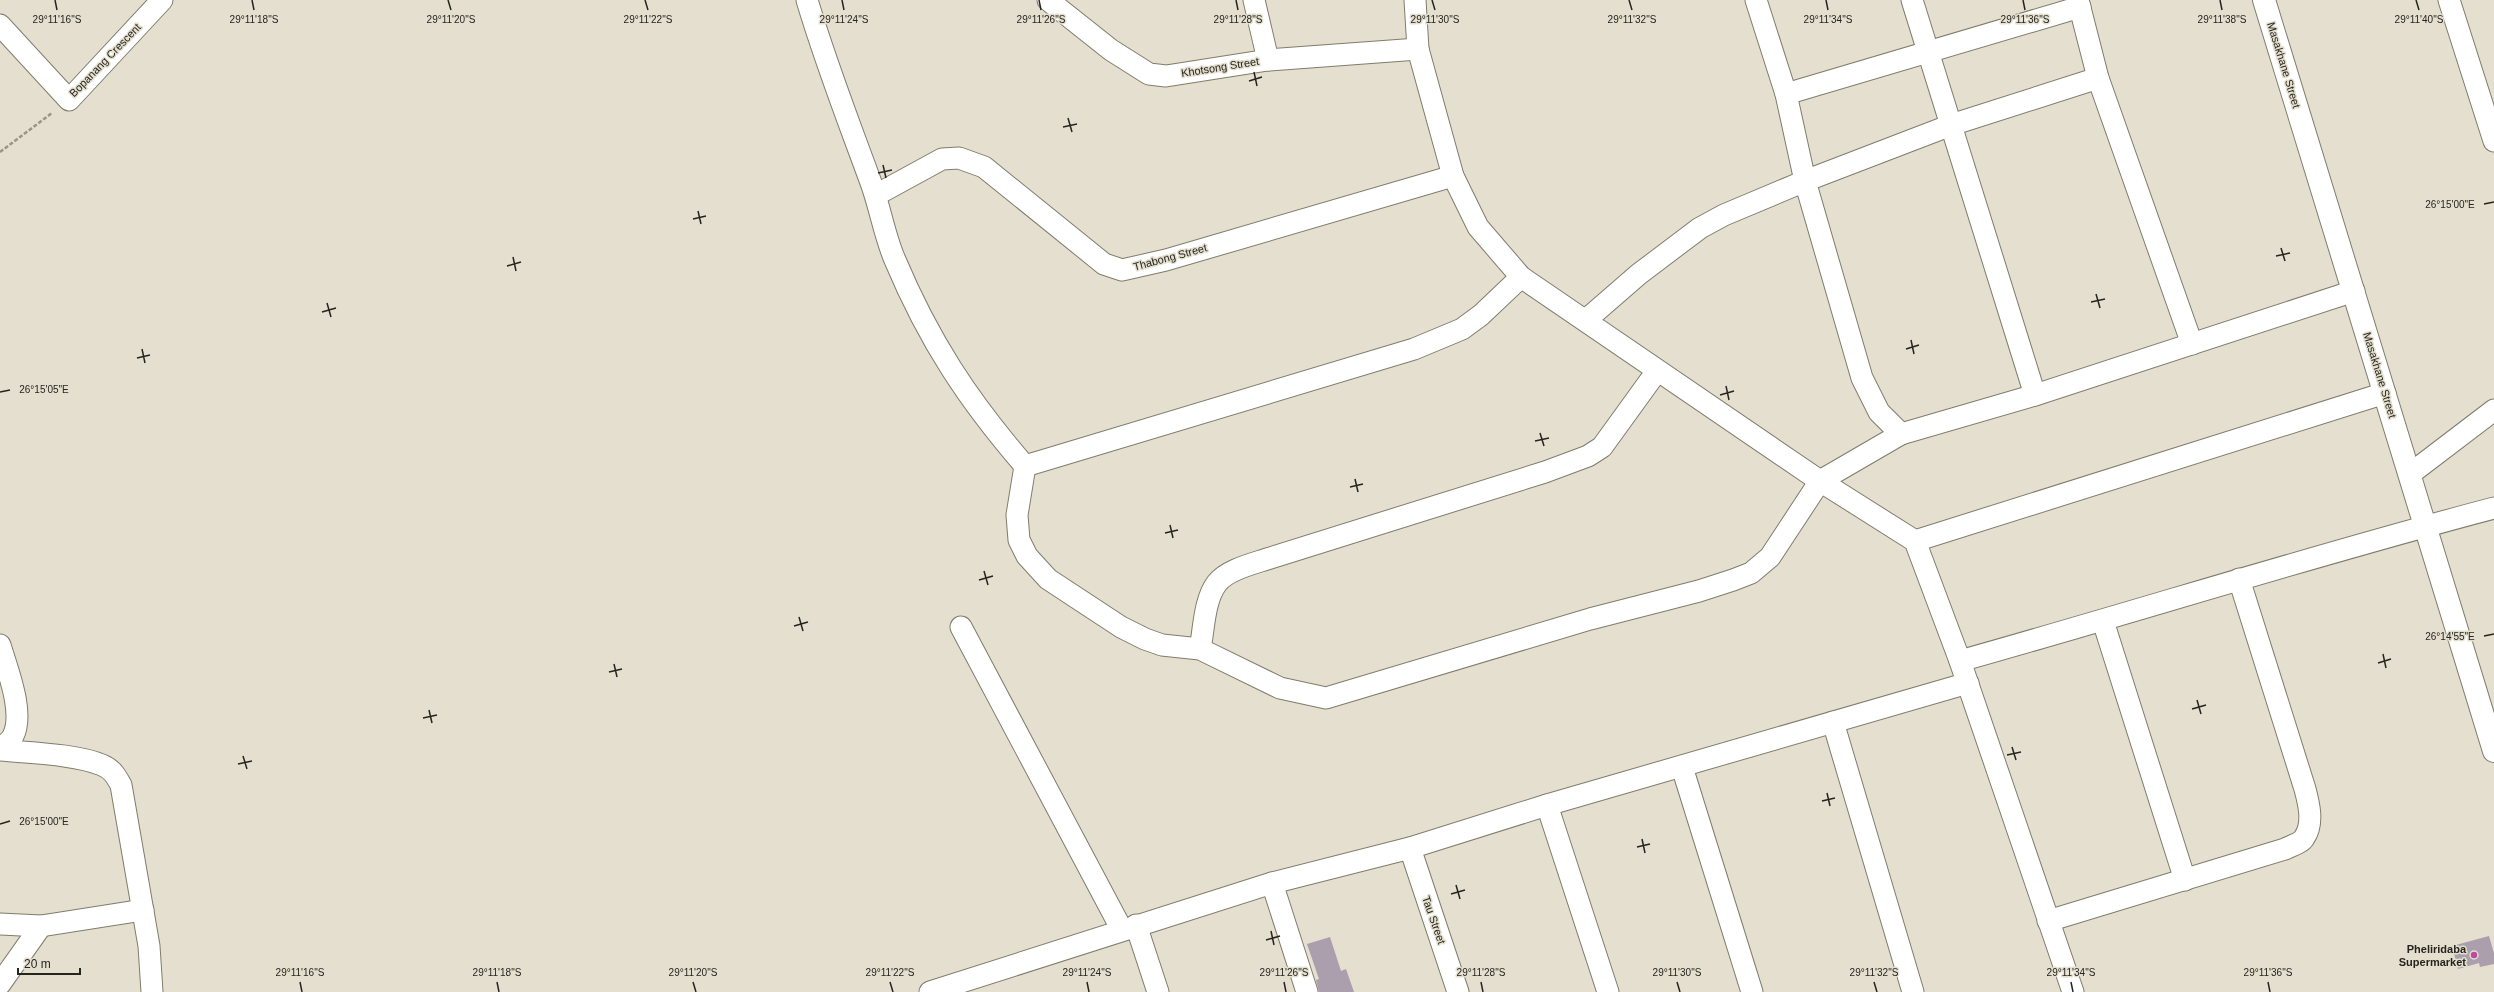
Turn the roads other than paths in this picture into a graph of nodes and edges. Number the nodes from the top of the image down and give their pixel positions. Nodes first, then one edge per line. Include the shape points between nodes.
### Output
1 (162, 0) edge
2 (807, 0) edge
3 (1048, 0) edge
4 (1254, 0) edge
5 (1415, 0) edge
6 (1756, 0) edge
7 (1912, 0) edge
8 (2264, 0) edge
9 (2449, 0) edge
10 (2079, 3) edge
11 (0, 24) edge
12 (1418, 49) junction
13 (1926, 51) junction
14 (1268, 60) junction
15 (2098, 78) junction
16 (1786, 94) junction
17 (1951, 125) junction
18 (2494, 142) edge
19 (1453, 176) junction
20 (1805, 181) junction
21 (876, 195) junction
22 (1520, 277) junction
23 (2354, 291) junction
24 (1586, 320) junction
25 (2192, 344) junction
26 (1658, 371) junction
27 (2385, 393) junction
28 (2035, 394) junction
29 (2494, 410) edge
30 (1901, 434) junction
31 (1025, 466) junction
32 (2410, 474) junction
33 (1820, 481) junction
34 (2494, 508) edge
35 (2426, 526) junction
36 (1914, 541) junction
37 (2239, 579) junction
38 (2104, 621) junction
39 (961, 627) dead end
40 (0, 644) edge
41 (1200, 649) junction
42 (1960, 660) junction
43 (1968, 684) junction
44 (1833, 722) junction
45 (0, 749) edge
46 (2494, 751) edge
47 (1682, 767) junction
48 (1547, 805) junction
49 (1410, 848) junction
50 (2185, 880) junction
51 (1272, 883) junction
52 (143, 910) junction
53 (2048, 921) junction
54 (0, 924) edge
55 (41, 926) junction
56 (1129, 927) junction
57 (0, 984) edge
58 (984, 984) edge
59 (152, 992) edge
60 (930, 992) edge
61 (1158, 992) edge
62 (1307, 992) edge
63 (1458, 992) edge
64 (1608, 992) edge
65 (1752, 992) edge
66 (1913, 992) edge
67 (2073, 992) edge

1 - 11 street, Bopanang Crescent via 70,100
2 - 21 street via 824,58
3 - 14 street, Khotsong Street via 1111,50 1148,74 1166,76
4 - 14 street
5 - 12 street
6 - 16 street
7 - 13 street
8 - 23 street, Masakhane Street
9 - 18 street
10 - 13 street
10 - 15 street
12 - 14 street, Khotsong Street
12 - 19 street
13 - 16 street
13 - 17 street
15 - 17 street
15 - 25 street
16 - 20 street
17 - 20 street
17 - 28 street
19 - 21 street, Thabong Street via 1166,260 1122,270 1104,264 984,167 959,158 942,159
19 - 22 street via 1478,227
20 - 24 street via 1724,215 1700,228 1639,274
20 - 30 street via 1862,378 1879,412
21 - 31 street via 894,259 927,330 961,387 989,425
22 - 24 street
22 - 31 street via 1481,315 1462,329 1421,346
23 - 25 street
23 - 27 street, Masakhane Street
24 - 26 street
25 - 28 street
26 - 33 street
26 - 41 street via 1602,447 1588,456 1545,472 1267,558 1234,571 1217,582 1210,596
27 - 32 street, Masakhane Street
27 - 36 street
28 - 30 street
29 - 32 street
30 - 33 street
31 - 41 street via 1018,504 1018,533 1027,556 1048,579 1121,628 1162,645
32 - 35 street, Masakhane Street
33 - 36 street
33 - 41 street via 1770,557 1751,573 1699,591 1590,619 1326,698 1280,688
34 - 35 street
35 - 37 street
35 - 46 street, Masakhane Street
36 - 42 street
37 - 38 street
37 - 50 street via 2305,789 2310,808 2310,825 2304,839 2285,849
38 - 42 street
38 - 50 street
39 - 56 street
40 - 45 street via 18,721 13,737
42 - 43 street
43 - 44 street
43 - 53 street
44 - 47 street
44 - 66 street
45 - 52 street via 86,760 103,765 114,773 121,784
47 - 48 street
47 - 65 street
48 - 49 street
48 - 64 street
49 - 51 street
49 - 63 street, Tau Street
50 - 53 street
51 - 56 street
51 - 62 street
52 - 55 street
52 - 59 street via 149,946
53 - 67 street
54 - 55 street
55 - 57 street
56 - 58 street
56 - 61 street
58 - 60 street

